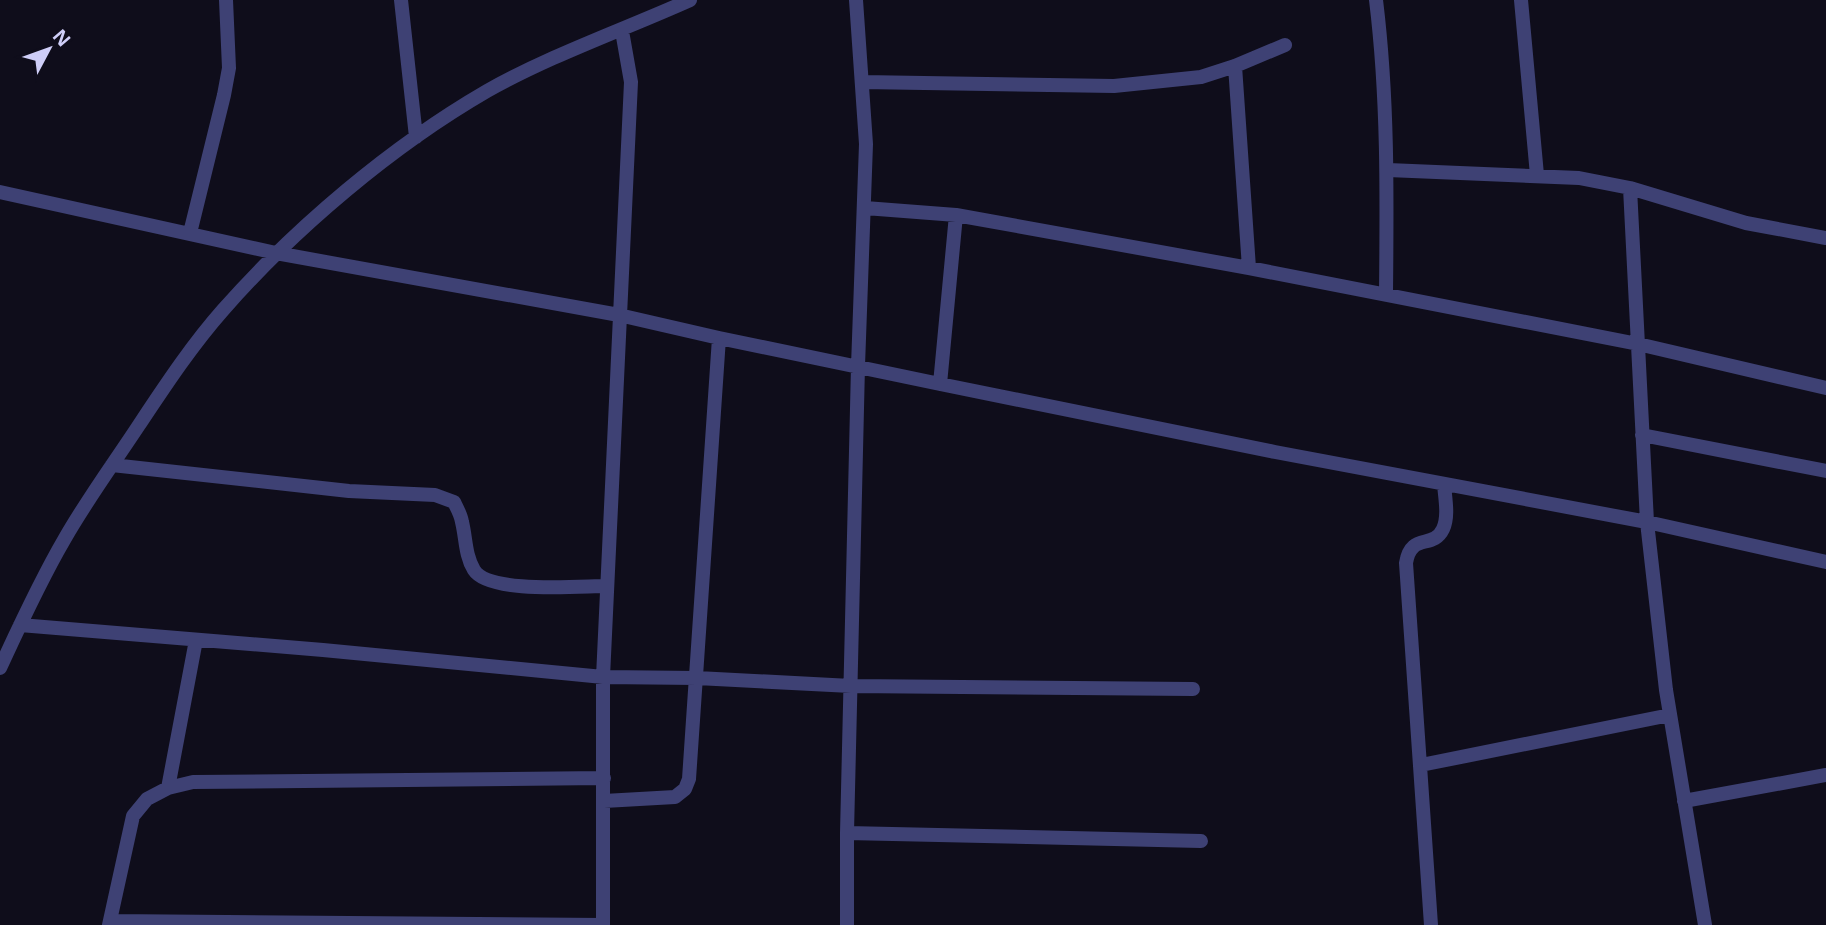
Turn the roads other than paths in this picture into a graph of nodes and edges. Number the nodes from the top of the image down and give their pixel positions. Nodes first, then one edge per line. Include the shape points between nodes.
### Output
1 (226, 0) edge
2 (401, 0) edge
3 (690, 0) edge
4 (856, 0) edge
5 (1376, 0) edge
6 (1521, 0) edge
7 (622, 31) junction
8 (1286, 46) dead end
9 (1235, 66) junction
10 (862, 82) junction
11 (415, 137) junction
12 (1388, 170) junction
13 (1537, 175) junction
14 (1630, 188) junction
15 (0, 192) edge
16 (865, 208) junction
17 (956, 215) junction
18 (190, 233) junction
19 (1826, 238) edge
20 (276, 253) junction
21 (1249, 268) junction
22 (1386, 293) junction
23 (619, 315) junction
24 (719, 338) junction
25 (1638, 344) junction
26 (858, 366) junction
27 (940, 384) junction
28 (1826, 388) edge
29 (1642, 435) junction
30 (112, 465) junction
31 (1826, 471) edge
32 (1444, 484) junction
33 (1647, 522) junction
34 (1826, 562) edge
35 (607, 586) junction
36 (20, 625) junction
37 (196, 640) junction
38 (0, 668) edge
39 (603, 677) junction
40 (697, 678) junction
41 (851, 686) junction
42 (1193, 689) dead end
43 (1670, 715) junction
44 (1421, 765) junction
45 (1826, 775) edge
46 (604, 778) junction
47 (168, 788) junction
48 (604, 801) junction
49 (1684, 801) junction
50 (847, 832) junction
51 (1201, 841) dead end
52 (110, 923) edge
53 (603, 925) edge
54 (847, 925) edge
55 (1432, 925) edge
56 (1705, 925) edge

1 - 18 street via 229,68
2 - 11 street
3 - 7 street
4 - 10 street
5 - 12 street
6 - 13 street
7 - 11 street via 488,91
7 - 23 street via 631,82
8 - 9 street
9 - 10 street via 1200,77 1114,86
9 - 21 street
10 - 16 street
11 - 20 street
12 - 13 street
12 - 22 street
13 - 14 street
14 - 19 street via 1746,223
14 - 25 street
15 - 18 street
16 - 17 street
16 - 26 street
17 - 21 street
17 - 27 street
18 - 20 street
20 - 23 street
20 - 30 street via 166,384
21 - 22 street
22 - 25 street
23 - 24 street
23 - 35 street
24 - 26 street
24 - 40 street
25 - 28 street
25 - 29 street
26 - 27 street
26 - 41 street
27 - 32 street
29 - 31 street
29 - 33 street
30 - 35 street via 349,491 435,495 454,502 475,573 496,584
30 - 36 street via 63,540
32 - 33 street
32 - 44 street via 1446,520 1442,531 1432,540 1416,543 1408,551 1406,564
33 - 34 street
33 - 43 street
35 - 39 street
36 - 37 street
36 - 38 street
37 - 39 street
37 - 47 street
39 - 40 street
39 - 46 street
40 - 41 street
40 - 48 street via 690,779 685,789 664,799
41 - 42 street
41 - 50 street
43 - 44 street
43 - 49 street
44 - 55 street
45 - 49 street
46 - 47 street via 193,782
46 - 48 street
47 - 52 street via 147,799 132,816
48 - 53 street
49 - 56 street
50 - 51 street
50 - 54 street
52 - 53 street

